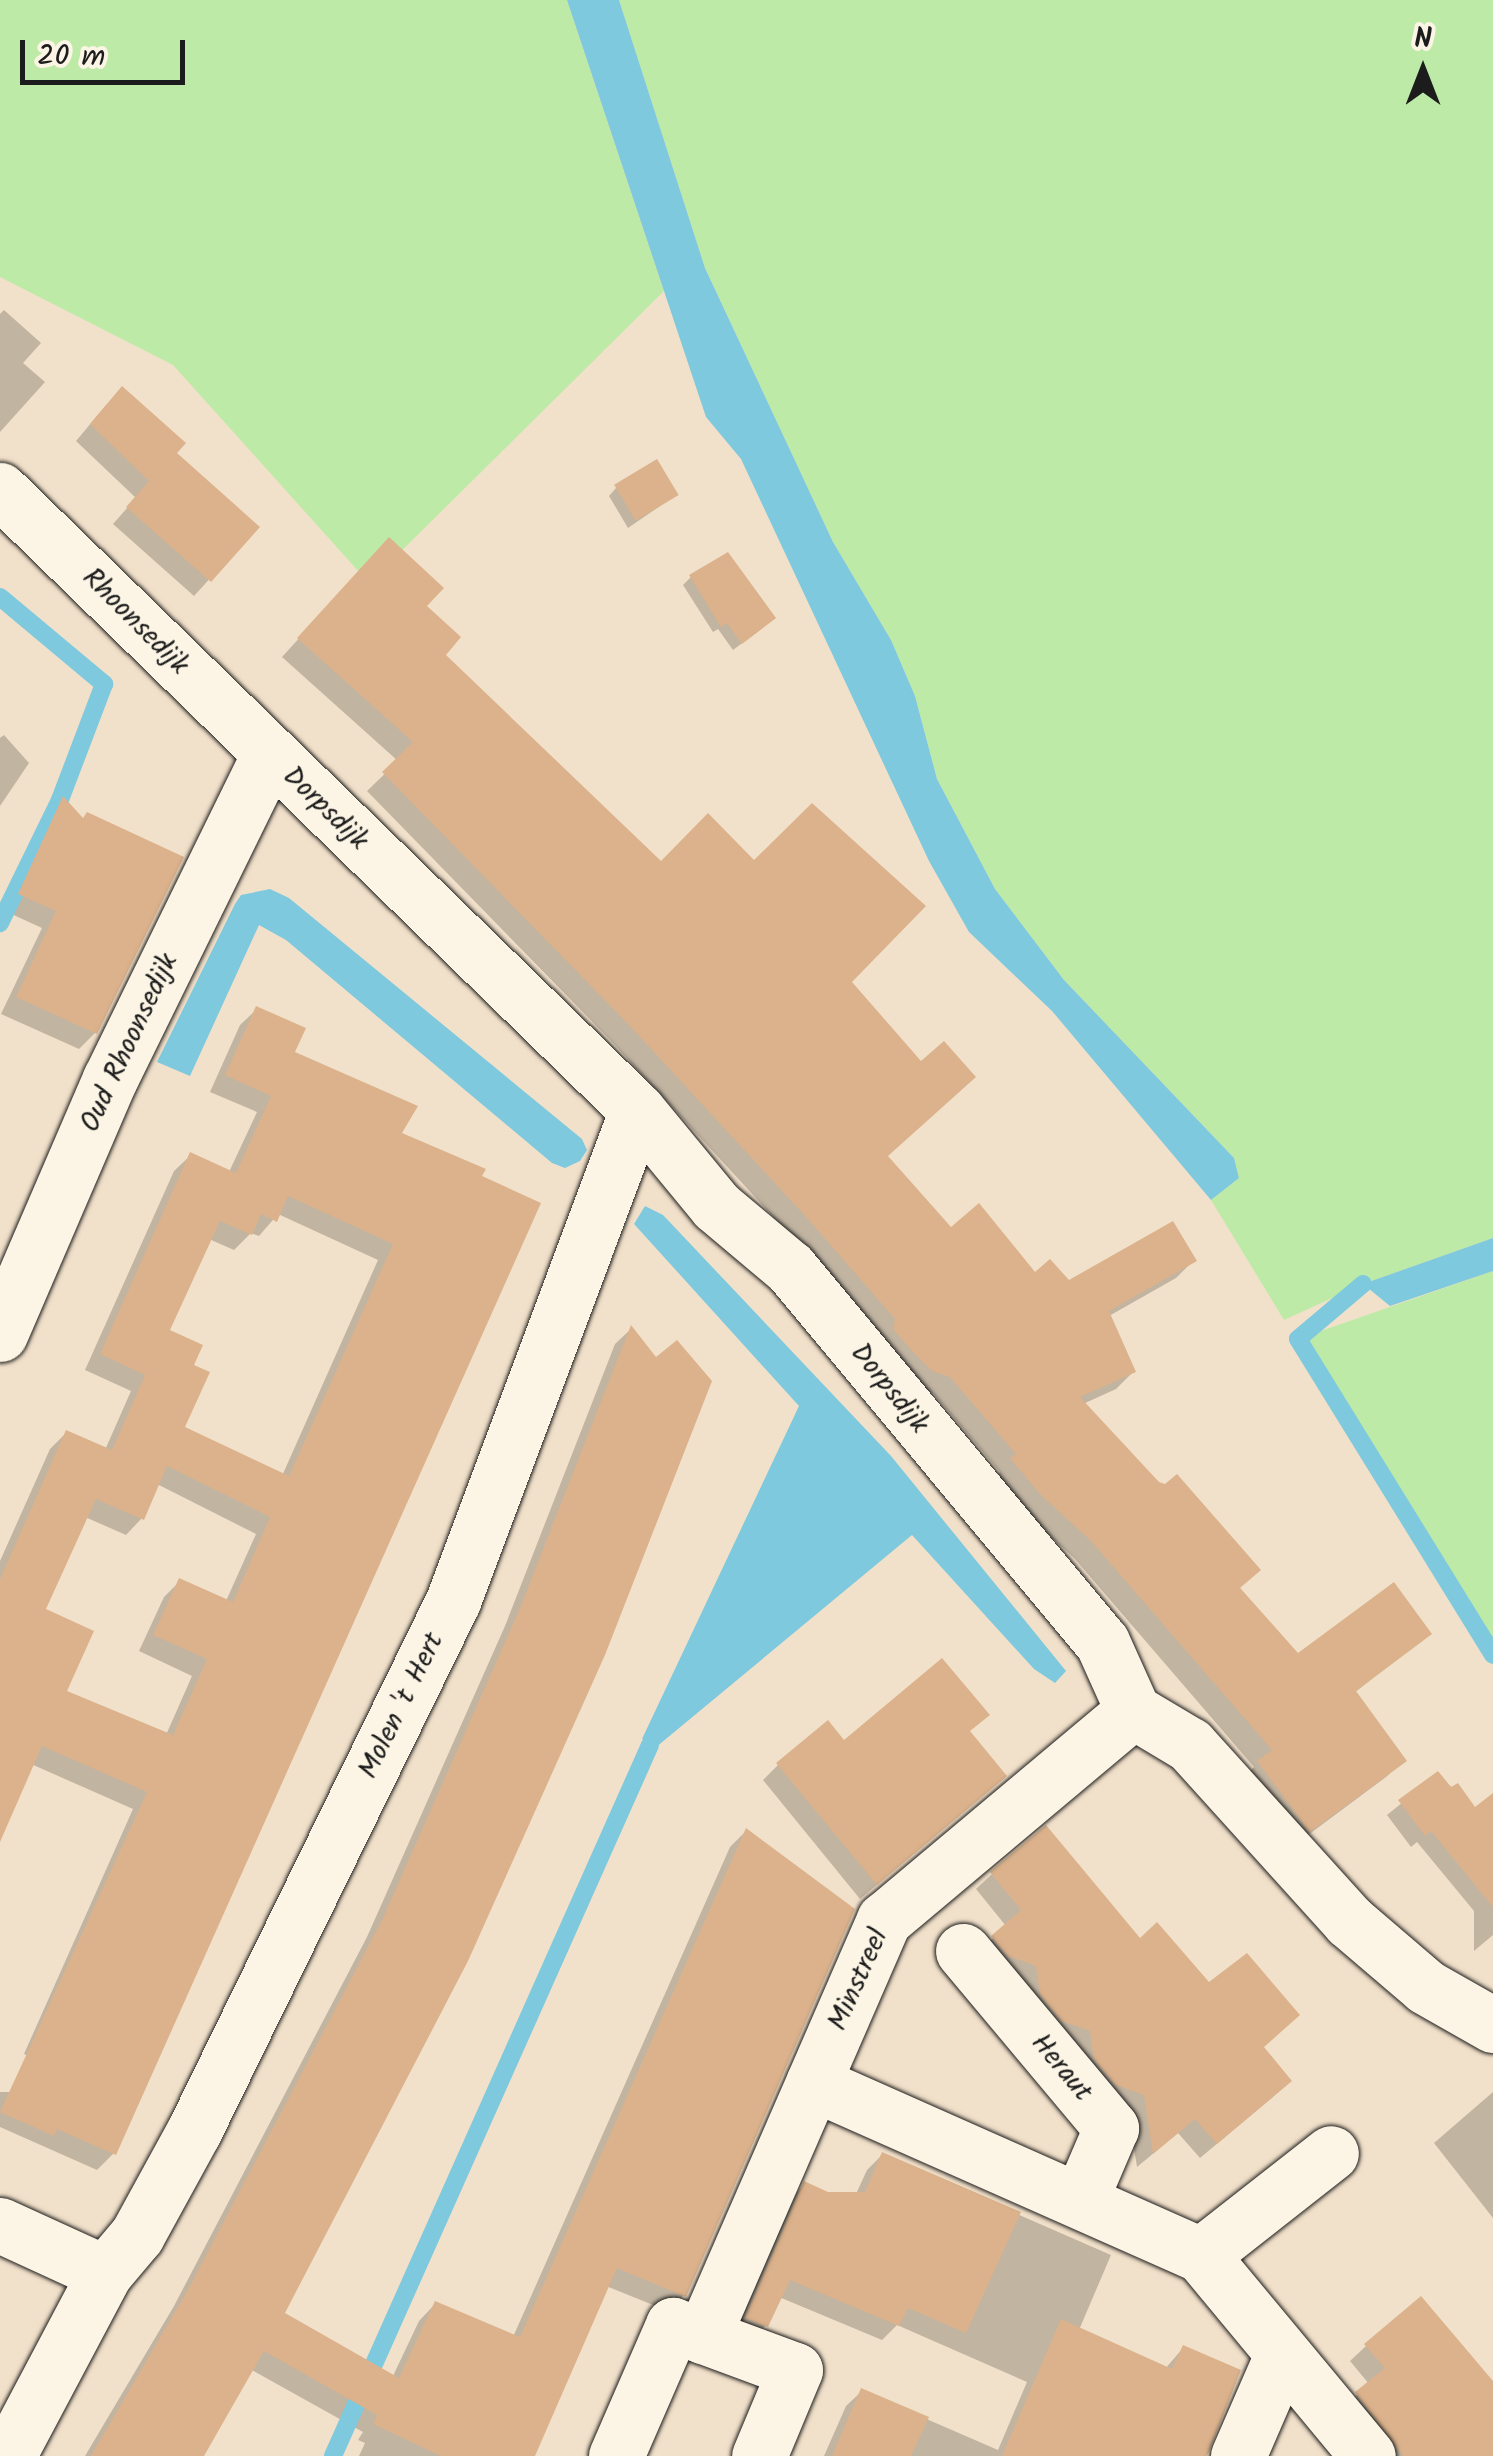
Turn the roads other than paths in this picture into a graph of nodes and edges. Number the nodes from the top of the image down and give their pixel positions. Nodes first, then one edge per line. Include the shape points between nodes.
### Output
1 (0, 490) edge
2 (269, 755) junction
3 (636, 1110) junction
4 (0, 1334) edge
5 (1133, 1711) junction
6 (963, 1951) dead end
7 (1493, 2025) edge
8 (813, 2083) junction
9 (1331, 2153) dead end
10 (1080, 2198) junction
11 (0, 2225) edge
12 (1201, 2254) junction
13 (106, 2273) junction
14 (703, 2336) junction
15 (1282, 2355) junction
16 (1355, 2450) edge
17 (8, 2456) edge
18 (616, 2456) edge
19 (759, 2456) edge
20 (1238, 2456) edge

1 - 2 street, Rhoonsedijk
2 - 3 street, Dorpsdijk
2 - 4 street, Oud Rhoonsedijk via 110,1079
3 - 5 street, Dorpsdijk via 716,1206 790,1268 1102,1642
3 - 13 street, Molen 't Hert via 454,1601 194,2131 137,2235
5 - 7 street via 1190,1745 1350,1921 1426,1988
5 - 8 street, Minstreel via 884,1920
6 - 10 street, Heraut via 1111,2128
8 - 10 street
8 - 14 street, Minstreel
9 - 12 street
10 - 12 street
11 - 13 street
12 - 15 street
13 - 17 street, Molen 't Hert
14 - 18 street via 673,2325
14 - 19 street via 794,2370
15 - 16 street
15 - 20 street

